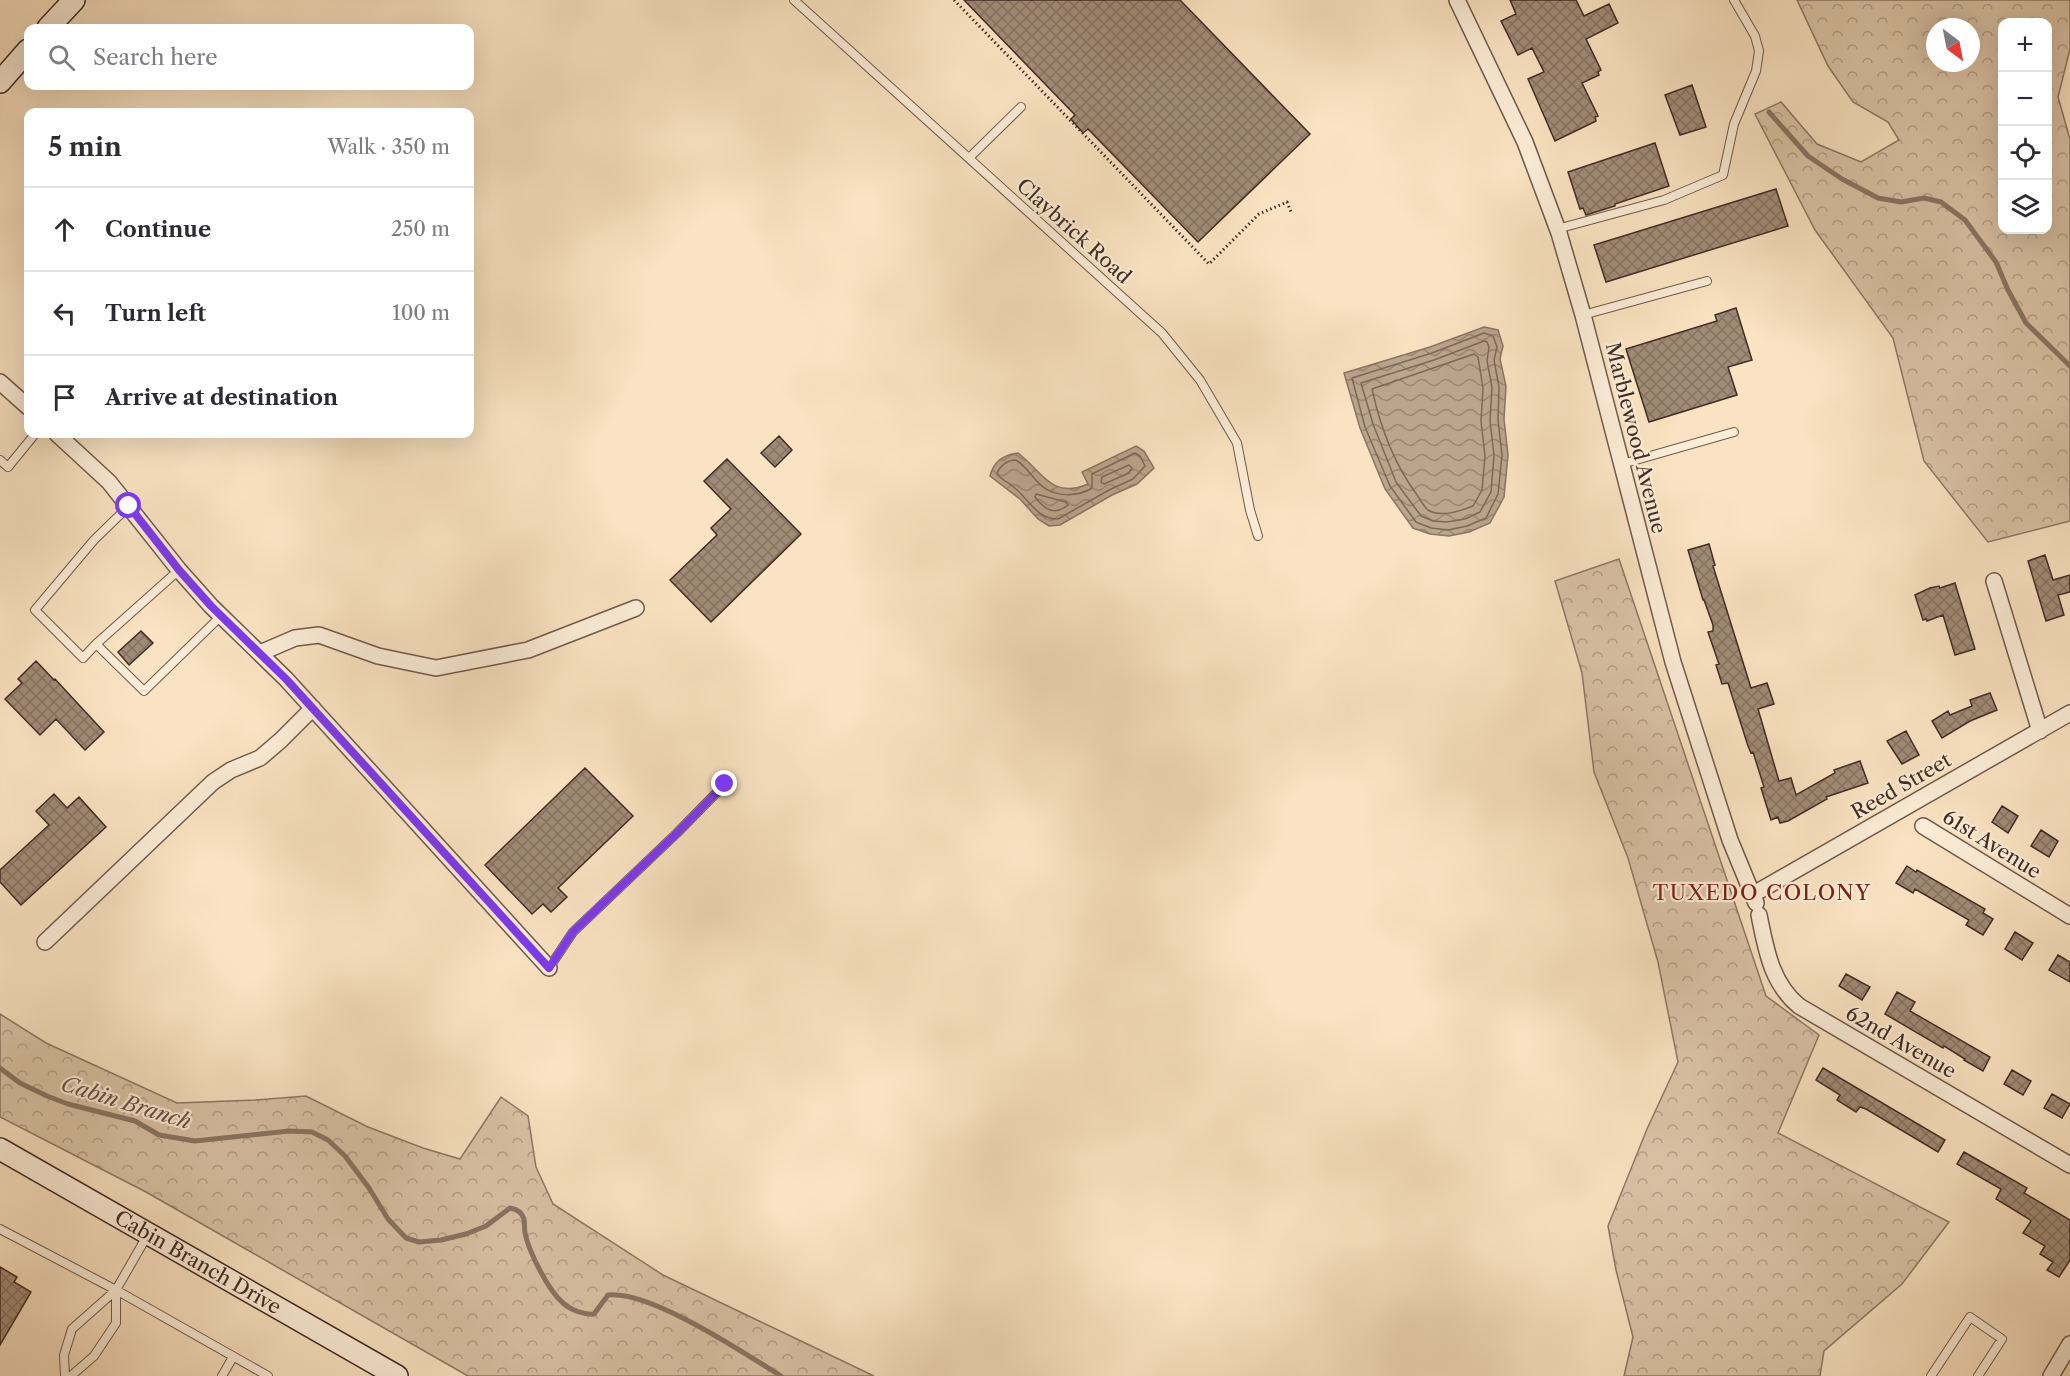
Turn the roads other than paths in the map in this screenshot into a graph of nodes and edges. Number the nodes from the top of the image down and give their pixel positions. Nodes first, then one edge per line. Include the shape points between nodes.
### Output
1 (74, 0) edge
2 (794, 0) edge
3 (1457, 0) edge
4 (1734, 0) edge
5 (52, 24) edge
6 (24, 55) edge
7 (0, 82) edge
8 (1021, 107) dead end
9 (969, 158) junction
10 (1557, 229) junction
11 (1707, 280) dead end
12 (1583, 315) junction
13 (0, 382) edge
14 (24, 404) edge
15 (1734, 432) dead end
16 (31, 438) edge
17 (61, 438) edge
18 (0, 460) edge
19 (1622, 464) junction
20 (129, 506) junction
21 (1258, 536) dead end
22 (179, 570) junction
23 (1994, 581) dead end
24 (636, 608) dead end
25 (222, 616) junction
26 (96, 644) junction
27 (260, 653) junction
28 (313, 708) junction
29 (2070, 713) edge
30 (2040, 731) junction
31 (725, 784) dead end
32 (1923, 826) dead end
33 (1756, 904) junction
34 (2070, 916) edge
35 (45, 942) dead end
36 (549, 968) joint
37 (0, 1149) edge
38 (2070, 1165) edge
39 (0, 1229) edge
40 (148, 1235) junction
41 (116, 1290) junction
42 (2070, 1344) edge
43 (233, 1357) junction
44 (65, 1376) edge
45 (71, 1376) edge
46 (222, 1376) edge
47 (268, 1376) edge
48 (397, 1376) edge
49 (1931, 1376) edge
50 (1978, 1376) edge
51 (2051, 1376) edge

1 - 5 street
2 - 9 lane, Claybrick Road
3 - 10 street, Marblewood Avenue via 1525,142
4 - 10 lane via 1755,36 1759,51 1734,124 1723,175 1664,200
6 - 7 street
8 - 9 lane
9 - 21 lane, Claybrick Road via 1162,333 1200,380 1237,443
10 - 12 street, Marblewood Avenue
11 - 12 lane
12 - 19 street, Marblewood Avenue
13 - 14 street
15 - 19 lane
16 - 18 lane via 8,467
17 - 20 street
19 - 33 street, Marblewood Avenue via 1673,662 1730,840
20 - 22 street
20 - 26 lane via 94,540 35,610 83,658
22 - 25 street
22 - 26 lane
23 - 30 street
24 - 27 street via 528,650 436,668 378,656 319,635 295,638
25 - 26 lane via 144,691
25 - 27 street
27 - 28 street
28 - 35 street via 260,758 213,782
28 - 36 street
29 - 30 street, Reed Street
30 - 33 street, Reed Street
31 - 36 lane via 573,932
32 - 34 street, 61st Avenue
33 - 38 street, 62nd Avenue via 1773,972 1799,1006
37 - 40 street, Cabin Branch Drive
39 - 41 lane
40 - 41 lane
40 - 48 street, Cabin Branch Drive
41 - 43 lane
41 - 44 lane via 72,1329 64,1355
41 - 45 lane via 116,1323 94,1356
42 - 51 street
43 - 46 lane
43 - 47 lane
49 - 50 lane via 1970,1317 2002,1339

